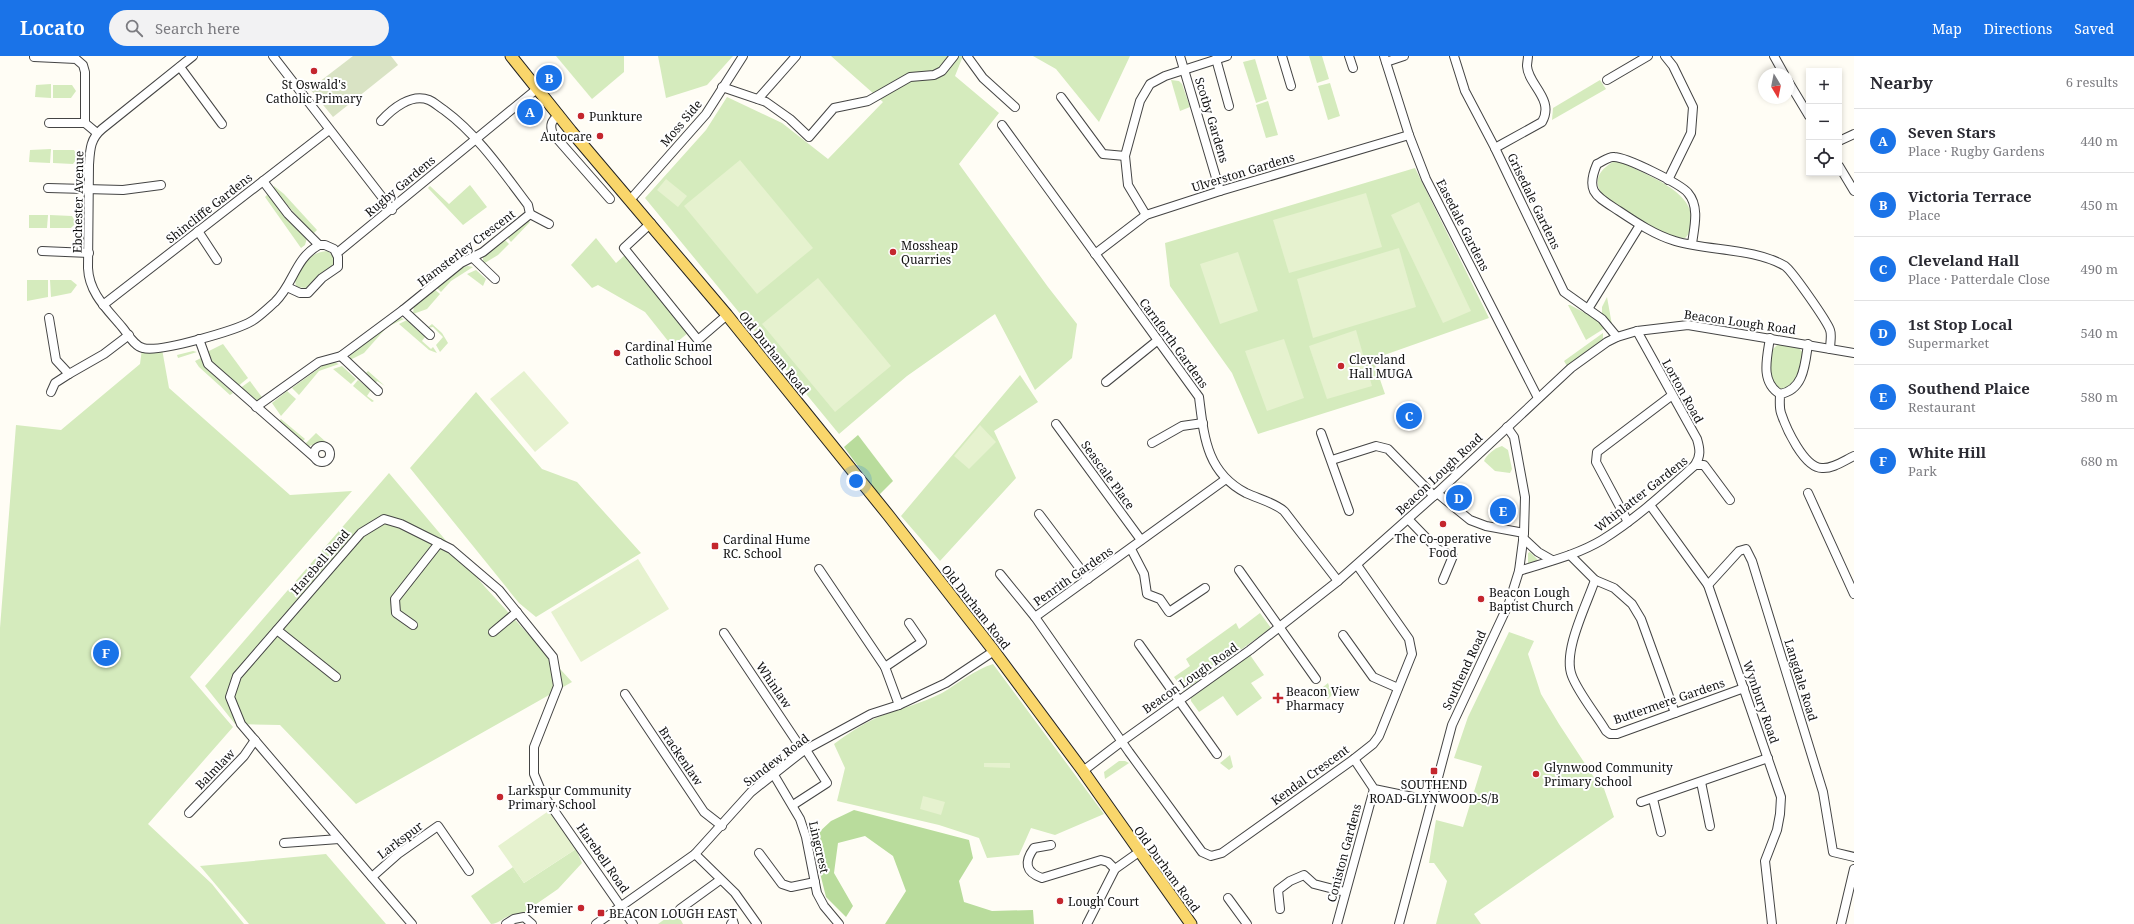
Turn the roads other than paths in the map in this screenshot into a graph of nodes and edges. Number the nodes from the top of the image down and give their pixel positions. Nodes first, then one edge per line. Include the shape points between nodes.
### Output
1 (193, 56) edge
2 (273, 56) edge
3 (511, 56) edge
4 (743, 56) edge
5 (796, 56) edge
6 (954, 56) edge
7 (967, 56) edge
8 (1180, 56) edge
9 (1227, 56) edge
10 (1282, 56) edge
11 (1350, 56) edge
12 (1404, 56) edge
13 (1454, 56) edge
14 (1528, 56) edge
15 (1648, 56) edge
16 (1665, 56) edge
17 (1774, 56) edge
18 (34, 57) edge
19 (77, 57) edge
20 (1385, 59) edge
21 (1216, 60) junction
22 (180, 67) junction
23 (1353, 68) dead end
24 (1781, 68) edge
25 (1184, 70) junction
26 (1607, 80) dead end
27 (1291, 86) dead end
28 (722, 87) junction
29 (538, 88) junction
30 (1794, 91) edge
31 (1061, 97) dead end
32 (758, 99) junction
33 (1229, 106) dead end
34 (1015, 108) dead end
35 (1806, 111) edge
36 (559, 114) junction
37 (381, 121) dead end
38 (49, 123) dead end
39 (85, 123) junction
40 (222, 124) dead end
41 (1002, 125) dead end
42 (329, 130) junction
43 (97, 133) junction
44 (1854, 134) edge
45 (1409, 135) junction
46 (476, 138) junction
47 (1841, 140) edge
48 (1495, 148) junction
49 (1125, 156) junction
50 (1842, 171) edge
51 (1668, 180) junction
52 (263, 181) junction
53 (161, 185) dead end
54 (48, 188) dead end
55 (90, 190) junction
56 (1220, 191) junction
57 (1854, 191) edge
58 (610, 199) dead end
59 (630, 200) junction
60 (392, 210) junction
61 (530, 214) junction
62 (1146, 215) junction
63 (651, 223) junction
64 (549, 224) dead end
65 (1640, 225) junction
66 (198, 231) junction
67 (1692, 244) junction
68 (319, 246) junction
69 (42, 251) dead end
70 (89, 253) junction
71 (337, 253) junction
72 (1095, 254) junction
73 (473, 258) junction
74 (217, 260) dead end
75 (495, 279) dead end
76 (287, 287) junction
77 (104, 305) junction
78 (1588, 309) junction
79 (403, 310) junction
80 (727, 315) junction
81 (49, 318) dead end
82 (1637, 331) junction
83 (129, 335) junction
84 (430, 335) dead end
85 (1617, 337) junction
86 (1770, 338) junction
87 (199, 340) junction
88 (1158, 340) junction
89 (1808, 344) junction
90 (1830, 349) junction
91 (1854, 353) edge
92 (341, 356) junction
93 (69, 374) junction
94 (1106, 382) dead end
95 (378, 391) dead end
96 (51, 392) dead end
97 (1780, 394) junction
98 (1671, 396) junction
99 (1538, 398) junction
100 (256, 408) junction
101 (1203, 422) junction
102 (1056, 424) dead end
103 (1507, 427) junction
104 (1321, 433) dead end
105 (1152, 443) dead end
106 (1854, 456) edge
107 (314, 457) dead end
108 (1332, 460) junction
109 (1695, 465) junction
110 (1226, 479) junction
111 (1808, 493) dead end
112 (1436, 494) junction
113 (1730, 500) dead end
114 (1650, 505) junction
115 (1349, 511) dead end
116 (1039, 514) dead end
117 (1408, 519) junction
118 (1628, 522) junction
119 (1524, 536) junction
120 (1142, 540) junction
121 (439, 543) junction
122 (1131, 550) junction
123 (1570, 555) junction
124 (1552, 560) junction
125 (1356, 565) junction
126 (818, 570) dead end
127 (1239, 570) dead end
128 (1519, 571) junction
129 (1000, 574) dead end
130 (1088, 579) junction
131 (1443, 580) dead end
132 (1595, 580) junction
133 (1338, 581) junction
134 (1708, 585) junction
135 (1205, 588) dead end
136 (1854, 594) edge
137 (517, 612) junction
138 (1035, 617) junction
139 (909, 623) dead end
140 (413, 626) dead end
141 (1279, 627) junction
142 (277, 630) junction
143 (493, 632) dead end
144 (724, 633) dead end
145 (1343, 635) dead end
146 (1139, 644) dead end
147 (994, 651) junction
148 (885, 667) junction
149 (336, 677) dead end
150 (1316, 679) dead end
151 (1398, 688) junction
152 (1744, 688) junction
153 (625, 694) dead end
154 (1180, 700) junction
155 (899, 705) junction
156 (1675, 713) junction
157 (255, 740) junction
158 (1121, 742) junction
159 (805, 750) junction
160 (1217, 754) dead end
161 (1768, 758) junction
162 (1354, 759) junction
163 (1083, 772) junction
164 (774, 775) junction
165 (1701, 782) junction
166 (1374, 789) junction
167 (1653, 799) junction
168 (1432, 801) junction
169 (1641, 802) dead end
170 (793, 805) junction
171 (189, 813) dead end
172 (722, 826) junction
173 (1710, 826) dead end
174 (1661, 832) dead end
175 (339, 839) junction
176 (284, 844) dead end
177 (1051, 845) dead end
178 (1139, 852) junction
179 (760, 853) dead end
180 (695, 854) junction
181 (1854, 857) edge
182 (1115, 869) junction
183 (1854, 869) edge
184 (469, 871) dead end
185 (372, 877) junction
186 (720, 880) junction
187 (815, 882) junction
188 (1346, 892) junction
189 (1228, 898) dead end
190 (622, 907) junction
191 (680, 909) dead end
192 (1280, 909) dead end
193 (754, 923) edge
194 (412, 924) edge
195 (506, 924) edge
196 (532, 924) edge
197 (596, 924) edge
198 (633, 924) edge
199 (731, 924) edge
200 (734, 924) edge
201 (839, 924) edge
202 (1087, 924) edge
203 (1191, 924) edge
204 (1246, 924) edge
205 (1337, 924) edge
206 (1399, 924) edge
207 (1772, 924) edge
208 (1841, 924) edge

1 - 22 street
2 - 42 street
3 - 29 main road, Old Durham Road
4 - 28 street, Moss Side
5 - 32 street
6 - 32 street via 942,71 934,75 910,77 868,101 834,108 809,137 790,119
7 - 34 street via 983,78
8 - 25 street, Scotby Gardens
9 - 21 street
10 - 27 street
11 - 23 street
12 - 20 street
13 - 48 street, Grisedale Gardens via 1465,91
14 - 48 street via 1527,67 1545,103 1546,116 1542,122
15 - 26 street
16 - 51 street via 1674,66 1693,107 1690,133
17 - 24 street
18 - 19 street
19 - 39 street via 85,72
20 - 45 street, Easedale Gardens
21 - 25 street
21 - 33 street
22 - 40 street
22 - 43 street
25 - 49 street via 1150,84 1140,101
25 - 56 street, Scotby Gardens
28 - 32 street
28 - 59 street, Moss Side via 706,114
29 - 36 main road, Old Durham Road
29 - 46 street, Rugby Gardens
30 - 35 street
31 - 49 street via 1103,154
36 - 58 street via 551,122 553,134
36 - 59 main road, Old Durham Road
37 - 46 street, Hamsterley Crescent via 398,105 412,100 428,99 463,124
38 - 39 street
39 - 43 street
41 - 72 street, Carnforth Gardens
42 - 52 street, Shincliffe Gardens
42 - 60 street
43 - 55 street, Ebchester Avenue via 90,148
44 - 47 street
45 - 56 street, Ulverston Gardens
45 - 99 street, Easedale Gardens via 1426,180
46 - 60 street, Rugby Gardens
46 - 61 street, Hamsterley Crescent via 528,205
48 - 78 street, Grisedale Gardens via 1564,292
49 - 62 street via 1128,185
50 - 57 street
51 - 65 street via 1625,159 1613,156 1597,164 1591,178 1599,198
51 - 67 street via 1688,193 1696,210
52 - 66 street, Shincliffe Gardens
52 - 68 street via 288,214
53 - 55 street via 124,190
54 - 55 street
55 - 70 street, Ebchester Avenue
56 - 62 street, Ulverston Gardens
59 - 63 main road, Old Durham Road
60 - 71 street, Rugby Gardens
61 - 64 street
61 - 73 street, Hamsterley Crescent
62 - 72 street, Ulverston Gardens
63 - 80 main road, Old Durham Road
63 - 80 street, Old Durham Road via 624,248 698,340
65 - 67 street via 1663,237
65 - 78 street
66 - 74 street
66 - 77 street, Shincliffe Gardens
67 - 90 street via 1772,260 1785,266 1794,274 1830,331
68 - 71 street via 329,247
68 - 76 street via 309,251 302,259
69 - 70 street
70 - 77 street, Ebchester Avenue via 88,279 93,291
71 - 76 street via 340,261 338,267 322,278 308,293 300,293
72 - 88 street, Carnforth Gardens
73 - 75 street
73 - 79 street, Hamsterley Crescent via 461,263
76 - 87 street via 276,301 251,322
77 - 83 street, Ebchester Avenue
78 - 85 street, Grisedale Gardens via 1602,319
79 - 84 street
79 - 92 street, Hamsterley Crescent
80 - 147 main road, Old Durham Road via 829,440
81 - 93 street via 56,360
82 - 85 street, Beacon Lough Road
82 - 86 street, Beacon Lough Road via 1688,325
82 - 98 street, Lorton Road
83 - 87 street, Ebchester Avenue via 135,343 154,350
83 - 93 street via 104,354
85 - 99 street, Beacon Lough Road via 1589,353
86 - 89 street, Beacon Lough Road
86 - 97 street via 1766,372 1770,386
87 - 100 street via 208,364
88 - 94 street
88 - 101 street, Carnforth Gardens via 1199,397
89 - 90 street, Beacon Lough Road
89 - 97 street via 1800,380 1791,390
90 - 91 street, Beacon Lough Road
92 - 95 street
92 - 100 street via 319,362
93 - 96 street via 55,383
97 - 106 street via 1781,411 1787,427 1796,446 1811,464 1822,468
98 - 109 street, Lorton Road via 1697,440 1700,450
98 - 118 street via 1597,452 1596,462
99 - 103 street, Beacon Lough Road
100 - 107 street
101 - 105 street via 1182,426
101 - 110 street, Carnforth Gardens via 1209,453
102 - 120 street, Seascale Place
103 - 112 street, Beacon Lough Road
103 - 119 street, Southend Road via 1514,437 1522,472 1525,497
104 - 108 street
108 - 112 street via 1376,446 1382,447 1388,449
108 - 115 street
109 - 113 street, Whinlatter Gardens via 1704,465
109 - 114 street, Whinlatter Gardens
110 - 120 street, Penrith Gardens
110 - 133 street, Carnforth Gardens via 1234,486 1278,505
111 - 136 street
112 - 117 street, Beacon Lough Road
112 - 119 street via 1470,520
114 - 118 street, Whinlatter Gardens
114 - 134 street, Wynbury Road
116 - 130 street
117 - 125 street, Beacon Lough Road
117 - 131 street via 1437,549 1453,556
118 - 123 street, Whinlatter Gardens via 1601,540
119 - 124 street via 1538,552
119 - 128 street, Southend Road
120 - 122 street, Penrith Gardens
121 - 137 street, Harebell Road via 451,549 499,590
121 - 140 street via 395,599 396,614
121 - 142 street, Harebell Road via 401,524 384,519 361,533
122 - 130 street, Penrith Gardens
122 - 135 street via 1144,574 1147,594 1160,599 1169,612
123 - 124 street, Whinlatter Gardens
123 - 132 street
124 - 128 street, Whinlatter Gardens
125 - 133 street, Beacon Lough Road
125 - 151 street, Kendal Crescent via 1409,639 1412,647 1412,654
126 - 148 street
127 - 141 street
128 - 168 street, Southend Road via 1508,603 1452,725
129 - 138 street
130 - 138 street, Penrith Gardens
132 - 156 street via 1614,588 1632,604 1642,619
132 - 156 street, Buttermere Gardens via 1570,651 1569,666 1572,677 1610,734 1617,734
133 - 141 street, Beacon Lough Road
134 - 152 street, Wynbury Road
134 - 181 street, Langdale Road via 1739,551 1746,549 1752,561 1822,792 1833,852
137 - 143 street
137 - 190 street, Harebell Road via 553,658 558,686 534,747 534,774 542,793
138 - 158 street, Penrith Gardens
139 - 148 street via 922,642
141 - 150 street
141 - 154 street, Beacon Lough Road
142 - 149 street
142 - 157 street, Harebell Road via 237,676 230,697 241,724
144 - 159 street, Whinlaw
145 - 151 street via 1374,677
146 - 154 street
147 - 155 street, Sundew Road via 946,684
147 - 163 main road, Old Durham Road
148 - 155 street
151 - 162 street, Kendal Crescent via 1376,741
152 - 156 street, Buttermere Gardens
152 - 161 street, Wynbury Road
153 - 172 street, Brackenlaw via 704,812
154 - 158 street, Beacon Lough Road
154 - 160 street
155 - 159 street, Sundew Road via 871,714
157 - 171 street, Balmlaw via 244,756
157 - 175 street, Harebell Road
158 - 162 street, Kendal Crescent via 1202,852 1211,856 1222,853
158 - 163 street, Beacon Lough Road
159 - 164 street, Sundew Road
159 - 170 street, Whinlaw via 827,783
161 - 165 street
161 - 207 street, Wynbury Road via 1781,797 1777,830 1765,861
162 - 166 street
163 - 178 main road, Old Durham Road
164 - 170 street, Lingcrest
164 - 172 street, Sundew Road via 751,792
165 - 167 street
165 - 173 street
166 - 168 street
166 - 188 street, Coniston Gardens
167 - 169 street
167 - 174 street
168 - 206 street, Southend Road
170 - 187 street, Lingcrest via 806,837
172 - 180 street, Sundew Road
175 - 176 street
175 - 185 street, Harebell Road
177 - 182 street via 1034,848 1030,853 1028,865 1030,872 1035,876 1042,878 1100,860 1108,862
178 - 182 street
178 - 203 main road, Old Durham Road
179 - 187 street via 782,884 792,887
180 - 186 street
180 - 190 street, Sundew Road
182 - 202 street
183 - 208 street
184 - 185 street, Larkspur via 438,826 398,854
185 - 194 street, Harebell Road
186 - 191 street
186 - 193 street via 735,893
187 - 201 street, Lingcrest via 824,906
188 - 192 street via 1314,884 1304,875 1278,890
188 - 205 street, Coniston Gardens
189 - 204 street
190 - 197 street, Sundew Road
190 - 198 street, Harebell Road
195 - 196 street via 524,917
199 - 200 street via 733,921

